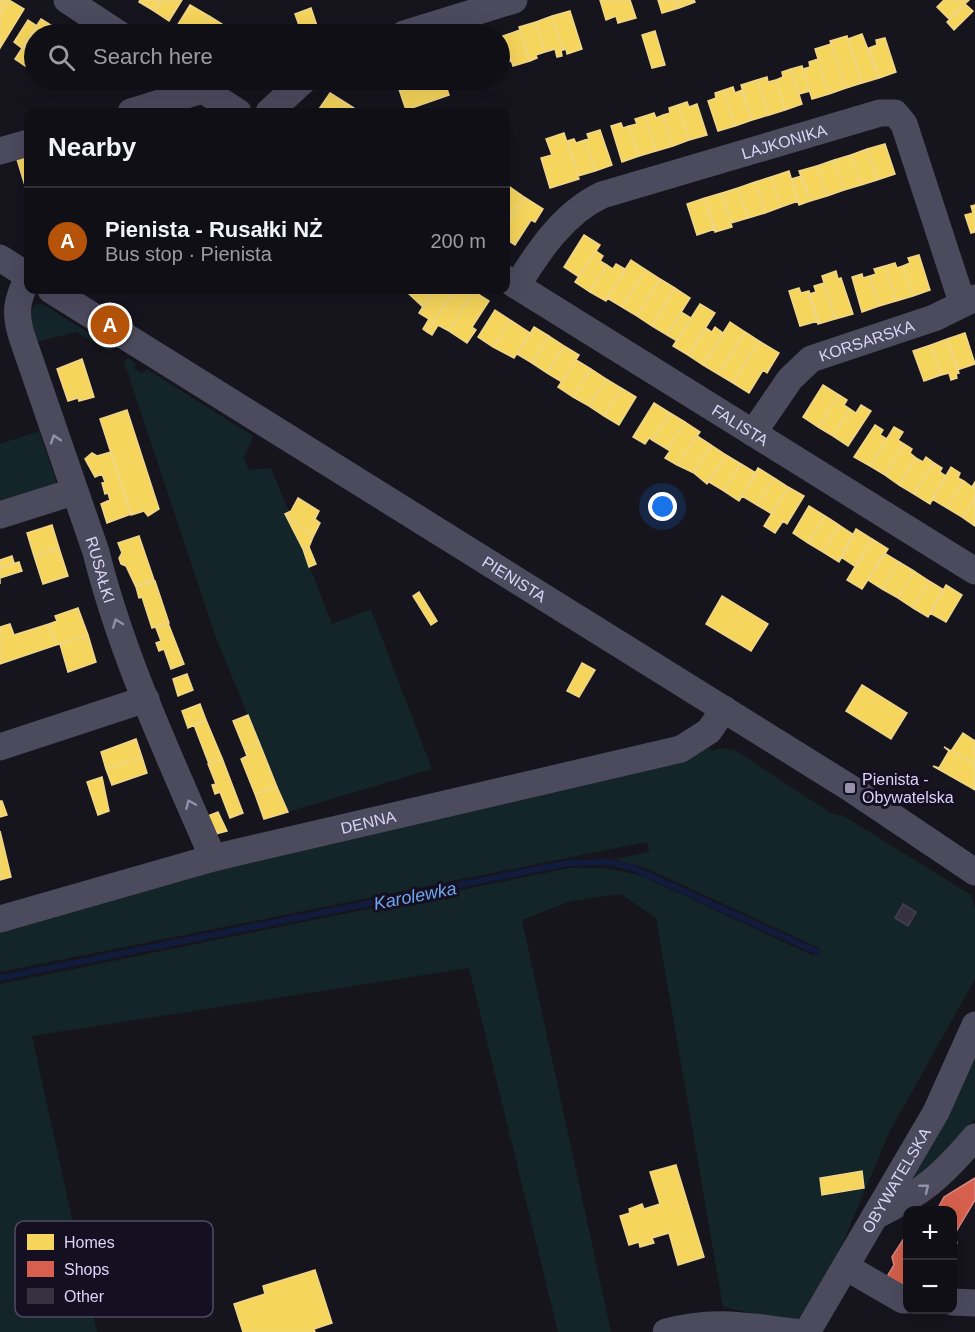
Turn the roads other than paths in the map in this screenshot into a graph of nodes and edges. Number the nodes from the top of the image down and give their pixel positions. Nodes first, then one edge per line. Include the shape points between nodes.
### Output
1 (67, 0) edge
2 (514, 0) edge
3 (104, 24) edge
4 (436, 24) edge
5 (182, 90) edge
6 (202, 90) edge
7 (293, 90) edge
8 (140, 108) edge
9 (231, 108) edge
10 (273, 108) edge
11 (24, 144) edge
12 (0, 151) edge
13 (0, 258) edge
14 (24, 273) edge
15 (511, 282) edge
16 (24, 285) edge
17 (57, 294) edge
18 (968, 300) edge
19 (753, 433) junction
20 (73, 492) junction
21 (0, 515) edge
22 (975, 571) edge
23 (146, 699) junction
24 (724, 709) junction
25 (0, 747) edge
26 (213, 858) junction
27 (975, 872) edge
28 (0, 919) edge
29 (975, 1025) edge
30 (975, 1137) edge
31 (874, 1216) junction
32 (846, 1267) junction
33 (903, 1297) edge
34 (957, 1302) edge
35 (975, 1303) edge
36 (666, 1332) edge
37 (794, 1332) edge
38 (807, 1332) edge

1 - 3 street
2 - 4 street
5 - 8 street
6 - 9 street
7 - 10 street
11 - 12 street
13 - 14 street
15 - 18 street, LAJKONIKA via 586,202 880,112 895,113 904,124
15 - 19 street, FALISTA
20 -> 16 street, RUSAŁKI via 16,319 16,304
17 - 24 street, PIENISTA
18 - 19 street, KORSARSKA via 934,318 811,359 790,379
19 - 22 street, FALISTA
20 - 21 street
23 -> 20 street, RUSAŁKI
23 - 25 street
26 -> 23 street, RUSAŁKI
24 - 26 street, DENNA via 709,731 681,749
24 - 27 street, PIENISTA
26 - 28 street, DENNA
29 - 31 street, OBYWATELSKA via 936,1112
31 -> 30 street via 911,1199 928,1186
31 - 32 street, OBYWATELSKA
32 - 33 street
32 - 38 street, OBYWATELSKA
34 - 35 street
36 - 37 street via 699,1323 728,1323

